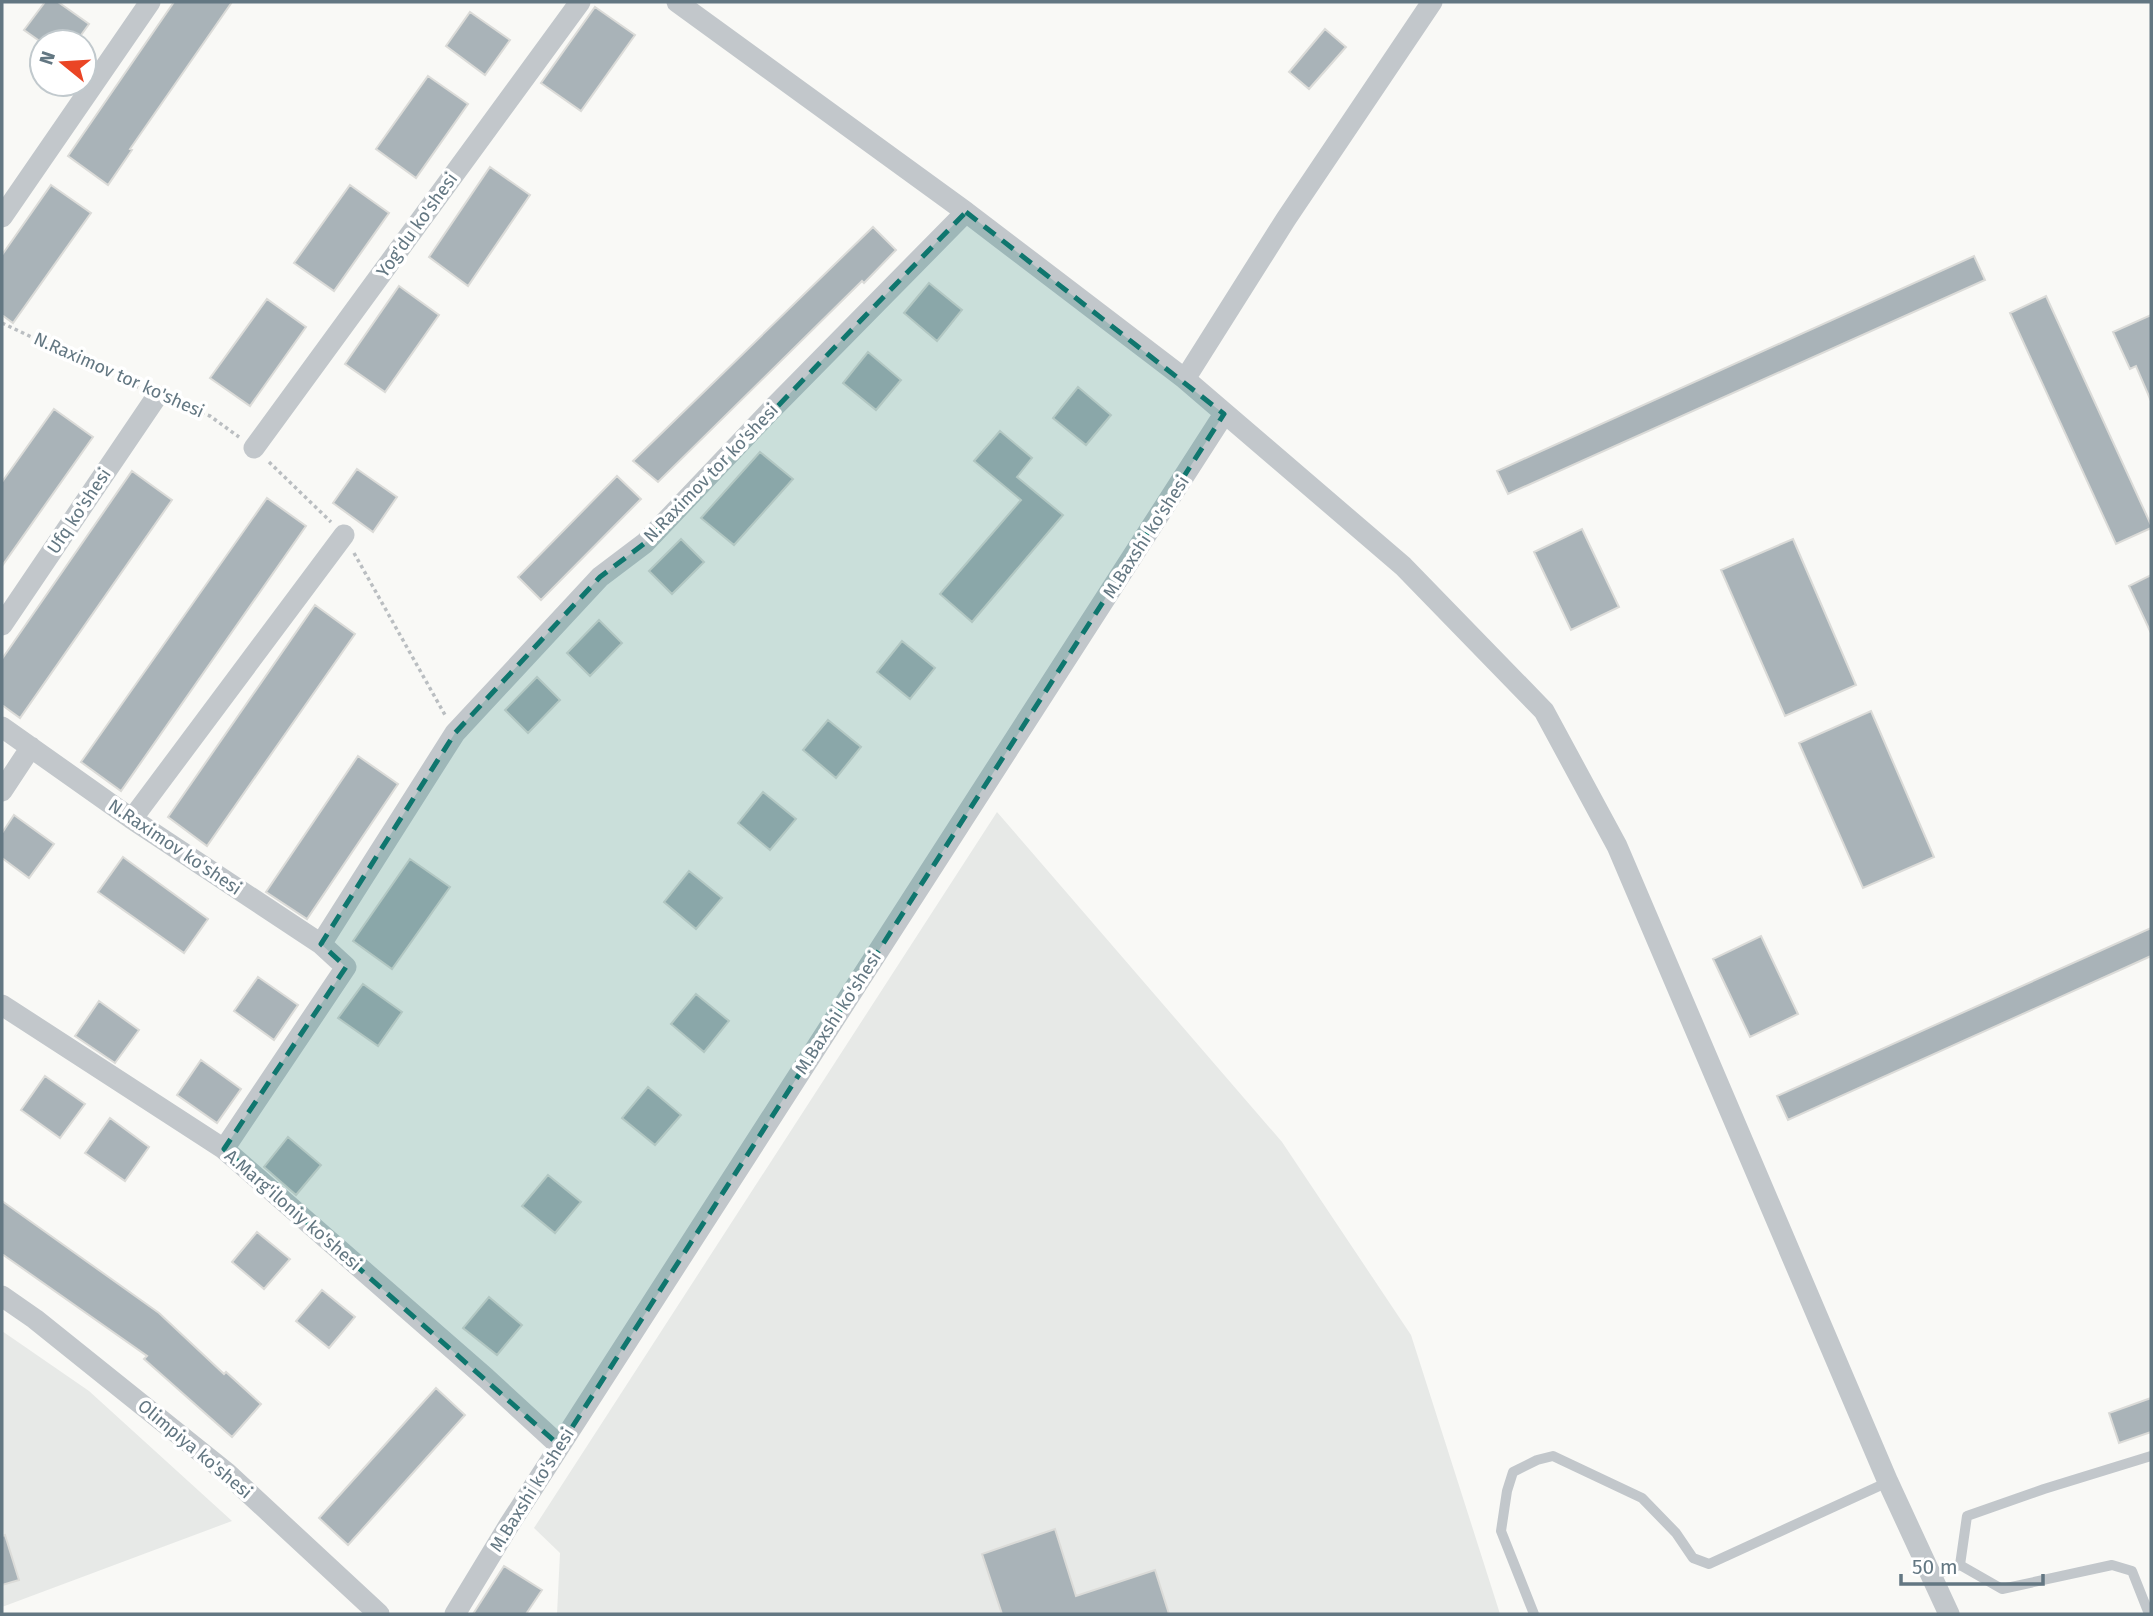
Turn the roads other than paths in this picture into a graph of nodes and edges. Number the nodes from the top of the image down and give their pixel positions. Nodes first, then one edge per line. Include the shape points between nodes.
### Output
1 (150, 2) edge
2 (580, 2) edge
3 (677, 2) edge
4 (1432, 2) edge
5 (966, 212) junction
6 (2, 217) edge
7 (1185, 379) junction
8 (157, 396) road end
9 (1224, 414) junction
10 (254, 448) road end
11 (344, 535) road end
12 (2, 625) edge
13 (2, 727) edge
14 (31, 747) junction
15 (2, 791) edge
16 (132, 819) junction
17 (321, 944) junction
18 (2, 1005) edge
19 (224, 1149) junction
20 (2, 1296) edge
21 (559, 1446) junction
22 (2151, 1456) edge
23 (1888, 1482) junction
24 (1960, 1565) junction
25 (1931, 1577) junction
26 (379, 1614) edge
27 (455, 1614) edge
28 (1534, 1614) edge
29 (1949, 1614) edge
30 (2149, 1614) edge

1 - 6 street
2 - 10 street, Yog'du ko'shesi
3 - 5 street
4 - 7 street
5 - 7 street
5 - 17 street, N.Raximov tor ko'shesi via 645,543 600,577 455,733
7 - 9 street
8 - 12 street, Ufq ko'shesi
9 - 21 street, M.Baxshi ko'shesi
9 - 23 street via 1403,566 1544,711 1617,846
11 - 16 street
13 - 14 street, N.Raximov ko'shesi
14 - 15 street
14 - 16 street, N.Raximov ko'shesi
16 - 17 street, N.Raximov ko'shesi
17 - 19 street, N.Raximov ko'shesi via 346,967
18 - 19 street, A.Marg'iloniy ko'shesi
19 - 21 street, A.Marg'iloniy ko'shesi
20 - 26 street, Olimpiya ko'shesi via 227,1474
21 - 27 street, M.Baxshi ko'shesi
22 - 24 lane via 1968,1516
23 - 25 street
23 - 28 lane via 1709,1564 1693,1558 1643,1498 1553,1456 1537,1460 1513,1472 1501,1531
24 - 25 lane
24 - 30 lane via 2002,1589 2112,1565 2132,1572
25 - 29 street

